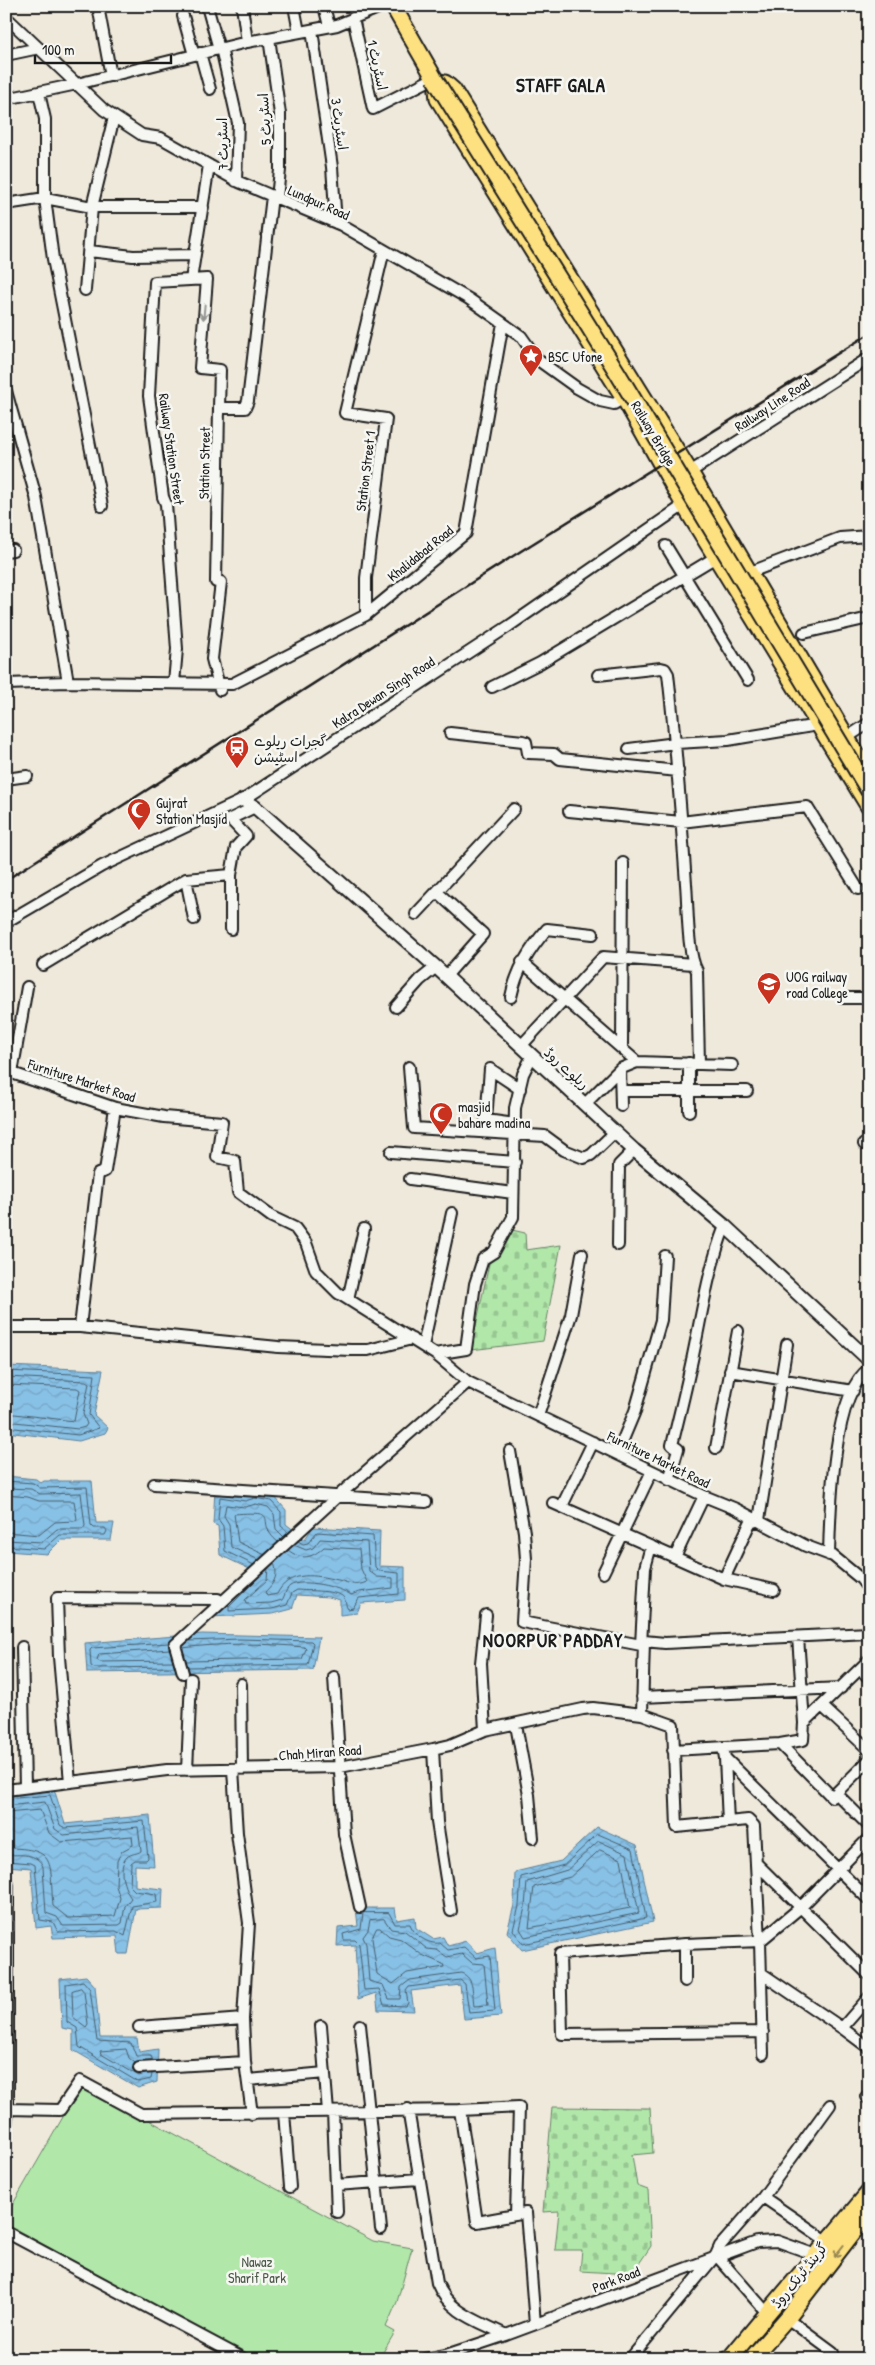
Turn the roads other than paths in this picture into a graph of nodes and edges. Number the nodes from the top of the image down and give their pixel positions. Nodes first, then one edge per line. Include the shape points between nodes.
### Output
1 (98, 6) edge
2 (207, 6) edge
3 (242, 6) edge
4 (294, 6) edge
5 (324, 6) edge
6 (382, 6) edge
7 (393, 6) edge
8 (183, 16) dead end
9 (6, 17) edge
10 (354, 18) junction
11 (329, 26) junction
12 (312, 30) junction
13 (299, 32) junction
14 (269, 38) junction
15 (247, 42) junction
16 (39, 48) junction
17 (220, 48) junction
18 (197, 54) junction
19 (6, 55) edge
20 (111, 76) junction
21 (435, 80) junction
22 (77, 84) junction
23 (210, 89) dead end
24 (39, 93) junction
25 (6, 99) edge
26 (114, 117) junction
27 (209, 165) junction
28 (236, 181) junction
29 (274, 197) junction
30 (46, 198) junction
31 (6, 204) edge
32 (92, 207) junction
33 (203, 207) junction
34 (336, 223) junction
35 (384, 250) junction
36 (89, 251) junction
37 (195, 255) junction
38 (192, 280) junction
39 (85, 290) dead end
40 (503, 323) junction
41 (869, 358) edge
42 (6, 391) edge
43 (624, 398) junction
44 (219, 408) junction
45 (690, 472) junction
46 (102, 506) dead end
47 (684, 506) junction
48 (869, 536) edge
49 (666, 546) dead end
50 (716, 557) junction
51 (748, 573) junction
52 (684, 576) junction
53 (366, 615) junction
54 (869, 618) edge
55 (804, 633) dead end
56 (598, 675) dead end
57 (748, 680) dead end
58 (68, 682) junction
59 (174, 683) junction
60 (6, 684) edge
61 (219, 687) junction
62 (492, 687) dead end
63 (869, 723) edge
64 (818, 725) junction
65 (450, 734) dead end
66 (846, 738) junction
67 (676, 743) junction
68 (628, 748) dead end
69 (678, 771) junction
70 (869, 775) edge
71 (27, 776) dead end
72 (6, 779) edge
73 (869, 791) edge
74 (243, 800) junction
75 (255, 807) junction
76 (869, 807) edge
77 (514, 810) dead end
78 (569, 811) dead end
79 (681, 822) junction
80 (623, 862) dead end
81 (231, 875) junction
82 (186, 880) junction
83 (858, 889) dead end
84 (437, 892) junction
85 (416, 914) dead end
86 (194, 919) dead end
87 (6, 922) edge
88 (231, 929) dead end
89 (594, 934) dead end
90 (623, 958) junction
91 (522, 962) junction
92 (693, 964) junction
93 (44, 965) dead end
94 (436, 967) junction
95 (446, 976) junction
96 (27, 987) dead end
97 (512, 997) dead end
98 (843, 998) dead end
99 (869, 998) edge
100 (565, 999) junction
101 (396, 1007) dead end
102 (521, 1046) junction
103 (622, 1049) junction
104 (532, 1056) junction
105 (637, 1062) junction
106 (694, 1063) junction
107 (732, 1065) dead end
108 (409, 1067) dead end
109 (620, 1069) junction
110 (9, 1072) edge
111 (520, 1089) junction
112 (621, 1091) junction
113 (689, 1091) junction
114 (747, 1091) dead end
115 (585, 1104) junction
116 (621, 1106) dead end
117 (115, 1108) junction
118 (689, 1111) dead end
119 (515, 1124) junction
120 (615, 1132) junction
121 (515, 1136) junction
122 (634, 1150) junction
123 (391, 1152) dead end
124 (515, 1162) junction
125 (410, 1179) dead end
126 (513, 1194) junction
127 (452, 1214) dead end
128 (725, 1226) junction
129 (364, 1229) dead end
130 (618, 1245) dead end
131 (582, 1254) dead end
132 (665, 1256) dead end
133 (348, 1299) junction
134 (6, 1327) edge
135 (80, 1328) junction
136 (738, 1331) dead end
137 (412, 1339) junction
138 (787, 1344) dead end
139 (422, 1346) junction
140 (435, 1354) junction
141 (869, 1360) edge
142 (869, 1369) edge
143 (730, 1371) junction
144 (781, 1380) junction
145 (468, 1382) junction
146 (853, 1391) junction
147 (538, 1416) junction
148 (593, 1442) junction
149 (716, 1448) dead end
150 (510, 1450) dead end
151 (617, 1454) junction
152 (652, 1472) junction
153 (669, 1480) junction
154 (154, 1484) dead end
155 (338, 1496) junction
156 (704, 1496) junction
157 (426, 1502) dead end
158 (759, 1520) junction
159 (622, 1533) junction
160 (651, 1546) junction
161 (828, 1555) junction
162 (675, 1557) junction
163 (603, 1573) dead end
164 (724, 1579) junction
165 (774, 1590) dead end
166 (869, 1590) edge
167 (218, 1599) dead end
168 (486, 1616) dead end
169 (869, 1634) edge
170 (798, 1637) junction
171 (642, 1644) junction
172 (22, 1647) dead end
173 (869, 1660) edge
174 (860, 1669) junction
175 (334, 1677) dead end
176 (869, 1678) edge
177 (241, 1684) dead end
178 (841, 1688) junction
179 (801, 1690) junction
180 (642, 1697) junction
181 (822, 1706) junction
182 (642, 1714) junction
183 (804, 1723) junction
184 (516, 1725) junction
185 (485, 1730) junction
186 (780, 1744) junction
187 (723, 1747) junction
188 (433, 1749) junction
189 (673, 1750) junction
190 (869, 1750) edge
191 (725, 1758) junction
192 (869, 1760) edge
193 (340, 1767) junction
194 (237, 1769) junction
195 (187, 1770) junction
196 (70, 1782) junction
197 (25, 1787) junction
198 (6, 1790) edge
199 (836, 1793) junction
200 (728, 1822) junction
201 (869, 1826) edge
202 (533, 1838) dead end
203 (869, 1838) edge
204 (756, 1863) junction
205 (839, 1868) junction
206 (8, 1885) dead end
207 (869, 1900) edge
208 (801, 1906) junction
209 (360, 1907) dead end
210 (7, 1909) edge
211 (451, 1911) dead end
212 (760, 1941) junction
213 (685, 1944) junction
214 (761, 1973) junction
215 (869, 1975) edge
216 (686, 1981) dead end
217 (7, 1985) edge
218 (869, 1997) edge
219 (243, 2019) junction
220 (360, 2025) dead end
221 (321, 2026) dead end
222 (139, 2027) dead end
223 (842, 2028) junction
224 (763, 2032) junction
225 (869, 2048) edge
226 (763, 2054) dead end
227 (246, 2062) junction
228 (138, 2068) dead end
229 (325, 2073) junction
230 (248, 2080) junction
231 (830, 2105) dead end
232 (7, 2109) edge
233 (408, 2109) junction
234 (368, 2110) junction
235 (460, 2110) junction
236 (331, 2112) junction
237 (284, 2113) junction
238 (252, 2114) junction
239 (6, 2129) edge
240 (419, 2179) junction
241 (376, 2182) junction
242 (336, 2185) junction
243 (290, 2187) dead end
244 (869, 2192) edge
245 (763, 2198) junction
246 (337, 2212) dead end
247 (516, 2215) junction
248 (867, 2218) edge
249 (381, 2229) dead end
250 (6, 2232) edge
251 (827, 2241) junction
252 (816, 2255) junction
253 (716, 2256) junction
254 (768, 2314) junction
255 (786, 2318) junction
256 (535, 2324) junction
257 (506, 2335) junction
258 (741, 2345) junction
259 (833, 2352) dead end
260 (753, 2358) edge
261 (244, 2359) edge
262 (425, 2359) edge
263 (630, 2359) edge
264 (729, 2359) edge

1 - 20 street
2 - 17 street, اسٹریٹ 7
3 - 15 street
4 - 13 street
5 - 11 street
6 - 10 street
7 - 21 main road
8 - 18 street
9 - 16 street, Lundpur Road
10 - 11 street
10 - 21 street, اسٹریٹ 1 via 373,109
11 - 12 street
12 - 13 street
12 - 34 street, اسٹریٹ 3 via 332,167
13 - 14 street
14 - 15 street
14 - 29 street, اسٹریٹ 5 via 280,114 280,170
15 - 17 street
16 - 19 street
16 - 22 street, Lundpur Road
17 - 18 street
17 - 28 street, اسٹریٹ 7 via 238,123
18 - 20 street
18 - 23 street
20 - 22 street
21 - 43 main road via 438,99
21 - 45 main road via 453,90
21 - 73 main road, Railway Bridge, bridge via 617,372
22 - 24 street
22 - 26 street, Lundpur Road
24 - 25 street
24 - 30 street via 45,119
26 - 27 street, Lundpur Road via 142,135 161,138
26 - 32 street
27 - 28 street, Lundpur Road
27 - 33 street
28 - 29 street, Lundpur Road
29 - 34 street, Lundpur Road
29 - 44 street, Station Street via 248,400 245,408
30 - 31 street
30 - 32 street
30 - 46 street via 53,259
32 - 33 street
32 - 36 street
33 - 37 street
34 - 35 street, Lundpur Road
35 - 40 street, Lundpur Road via 469,299
35 - 53 street, Station Street 1 via 344,413 386,419 366,578
36 - 37 street via 133,256
36 - 39 street
37 - 38 street
38 -> 44 street via 207,279 200,368 220,370
38 - 59 street, Railway Station Street via 155,282 153,303 149,396 162,497 166,504 177,649
40 - 43 street, Lundpur Road via 521,336 538,360 576,388 600,401 614,404
40 - 53 street, Khalidabad Road via 466,533
41 - 45 street, Railway Line Road
42 - 58 street via 36,496
43 - 47 main road
44 - 61 street, Station Street via 216,582 221,582 212,659
45 - 51 main road
47 - 50 main road
47 - 74 street, Kalra Dewan Singh Road via 509,626
48 - 51 street via 840,538
49 - 52 street
50 - 52 street
50 - 64 main road
51 - 66 main road
52 - 57 street
52 - 62 street via 540,663
53 - 61 street, Khalidabad Road via 232,684
54 - 55 street
56 - 67 street via 665,670
58 - 59 street
58 - 60 street
59 - 61 street
63 - 66 street
64 - 67 street via 728,740
64 - 76 main road
65 - 69 street via 523,741 528,752 554,754 560,759
66 - 70 main road
67 - 68 street
67 - 69 street
69 - 79 street
71 - 72 street
74 - 75 street, ریلوے روڈ
74 - 87 street, Kalra Dewan Singh Road via 102,866
75 - 81 street via 230,819 246,836 236,847
75 - 94 street, ریلوے روڈ
77 - 84 street
78 - 79 street
79 - 83 street via 807,807
79 - 92 street
80 - 90 street
81 - 82 street
81 - 88 street
82 - 86 street
82 - 93 street
84 - 85 street
84 - 95 street via 483,934
89 - 91 street via 546,928
90 - 92 street
90 - 100 street via 603,957
90 - 103 street
91 - 97 street
91 - 100 street
92 - 106 street via 697,970
94 - 95 street, ریلوے روڈ
94 - 101 street
95 - 102 street, ریلوے روڈ
96 - 110 street
98 - 99 street
100 - 102 street
100 - 103 street
102 - 104 street, ریلوے روڈ
103 - 105 street
104 - 111 street
104 - 115 street, ریلوے روڈ
105 - 106 street
105 - 109 street
106 - 107 street
106 - 113 street
108 - 121 street via 414,1128
109 - 112 street
109 - 115 street
110 - 117 street, Furniture Market Road
111 - 119 street
111 - 119 street via 490,1069 486,1120
112 - 113 street
112 - 116 street
113 - 114 street
113 - 118 street
115 - 120 street, ریلوے روڈ
117 - 133 street, Furniture Market Road via 164,1117 222,1122 217,1157 235,1161 238,1192 272,1217 294,1228 306,1242 316,1271
117 - 135 street via 105,1171 98,1174
119 - 121 street
120 - 121 street via 584,1158 564,1150 544,1136
120 - 122 street, ریلوے روڈ
121 - 124 street
122 - 128 street, ریلوے روڈ
122 - 130 street via 619,1165
123 - 124 street
124 - 126 street
125 - 126 street
126 - 140 street via 510,1224 494,1252 484,1259 475,1284 466,1349
127 - 139 street
128 - 141 street, ریلوے روڈ
128 - 153 street via 704,1297 672,1445 678,1449
129 - 133 street
131 - 147 street via 571,1315
132 - 151 street via 661,1320 635,1410
133 - 137 street, Furniture Market Road
134 - 135 street
135 - 137 street via 278,1347 351,1350 368,1350
136 - 143 street
137 - 139 street, Furniture Market Road
138 - 144 street
139 - 140 street, Furniture Market Road
140 - 145 street, Furniture Market Road
142 - 146 street via 861,1374
143 - 144 street
143 - 149 street
144 - 146 street
144 - 158 street
145 - 147 street, Furniture Market Road
145 - 155 street
146 - 161 street via 845,1410 832,1476
147 - 148 street, Furniture Market Road
148 - 151 street, Furniture Market Road
148 - 159 street via 558,1504
150 - 171 street via 526,1559 522,1622
151 - 152 street, Furniture Market Road
152 - 153 street, Furniture Market Road
152 - 159 street
153 - 156 street, Furniture Market Road
154 - 155 street
155 - 157 street
155 - 195 street via 175,1645 187,1676
156 - 158 street, Furniture Market Road
156 - 162 street
158 - 161 street, Furniture Market Road
158 - 164 street via 750,1523
159 - 160 street
159 - 163 street
160 - 162 street
160 - 171 street via 645,1568
161 - 166 street, Furniture Market Road via 861,1579
162 - 164 street
164 - 165 street
167 - 196 street via 57,1598
168 - 185 street via 481,1663
169 - 170 street
170 - 171 street
170 - 179 street
171 - 180 street
172 - 197 street
173 - 174 street
174 - 176 street
174 - 178 street
175 - 193 street
177 - 194 street
178 - 179 street
178 - 181 street
179 - 180 street
179 - 183 street
180 - 182 street
181 - 183 street
181 - 190 street
182 - 184 street, Chah Miran Road via 593,1708
182 - 189 street, Chah Miran Road via 673,1724
183 - 186 street via 803,1740
184 - 185 street, Chah Miran Road
184 - 202 street
185 - 188 street, Chah Miran Road
186 - 187 street
186 - 199 street via 831,1796
187 - 189 street
187 - 191 street
188 - 193 street, Chah Miran Road
188 - 211 street via 437,1822
189 - 200 street via 677,1827
191 - 200 street
191 - 205 street
192 - 199 street
193 - 194 street, Chah Miran Road
193 - 209 street via 344,1834
194 - 195 street, Chah Miran Road
194 - 219 street via 237,1833 249,1923
195 - 196 street, Chah Miran Road
196 - 197 street, Chah Miran Road
197 - 198 street, Chah Miran Road
199 - 201 street
200 - 204 street via 752,1822
203 - 205 street
204 - 208 street
204 - 212 street
205 - 207 street
205 - 208 street
206 - 210 street
208 - 212 street
208 - 215 street
210 - 217 street
212 - 213 street
212 - 214 street
213 - 216 street
213 - 224 street via 560,1954 562,2034
214 - 223 street
214 - 224 street
217 - 232 street
218 - 223 street
219 - 222 street
219 - 227 street
220 - 234 street
221 - 229 street
223 - 225 street
224 - 226 street
227 - 228 street
227 - 230 street
229 - 230 street
229 - 236 street
230 - 238 street
231 - 245 street
232 - 238 street via 60,2110 80,2081 141,2114
232 - 239 street
233 - 234 street
233 - 235 street
233 - 240 street
234 - 236 street
234 - 241 street
235 - 247 street via 478,2222
235 - 247 street via 519,2107
236 - 237 street
236 - 242 street
237 - 238 street
237 - 243 street
240 - 241 street
240 - 257 street via 437,2283 442,2295 458,2310
241 - 242 street
241 - 249 street
242 - 246 street
244 - 251 main road, گرینڈ ٹرنک روڈ
245 - 251 street
245 - 253 street via 720,2246
247 - 256 street via 526,2213
248 -> 255 main road, گرینڈ ٹرنک روڈ
250 - 261 street
251 - 252 main road, گرینڈ ٹرنک روڈ
252 - 253 street, Park Road via 777,2241 757,2242
252 - 254 main road, گرینڈ ٹرنک روڈ
253 - 254 street
253 - 256 street, Park Road
253 - 263 street
254 - 258 main road, گرینڈ ٹرنک روڈ
255 - 259 street
255 - 260 main road, گرینڈ ٹرنک روڈ
256 - 257 street, Park Road
257 - 262 street, Park Road
258 - 260 street
258 - 264 main road, گرینڈ ٹرنک روڈ

